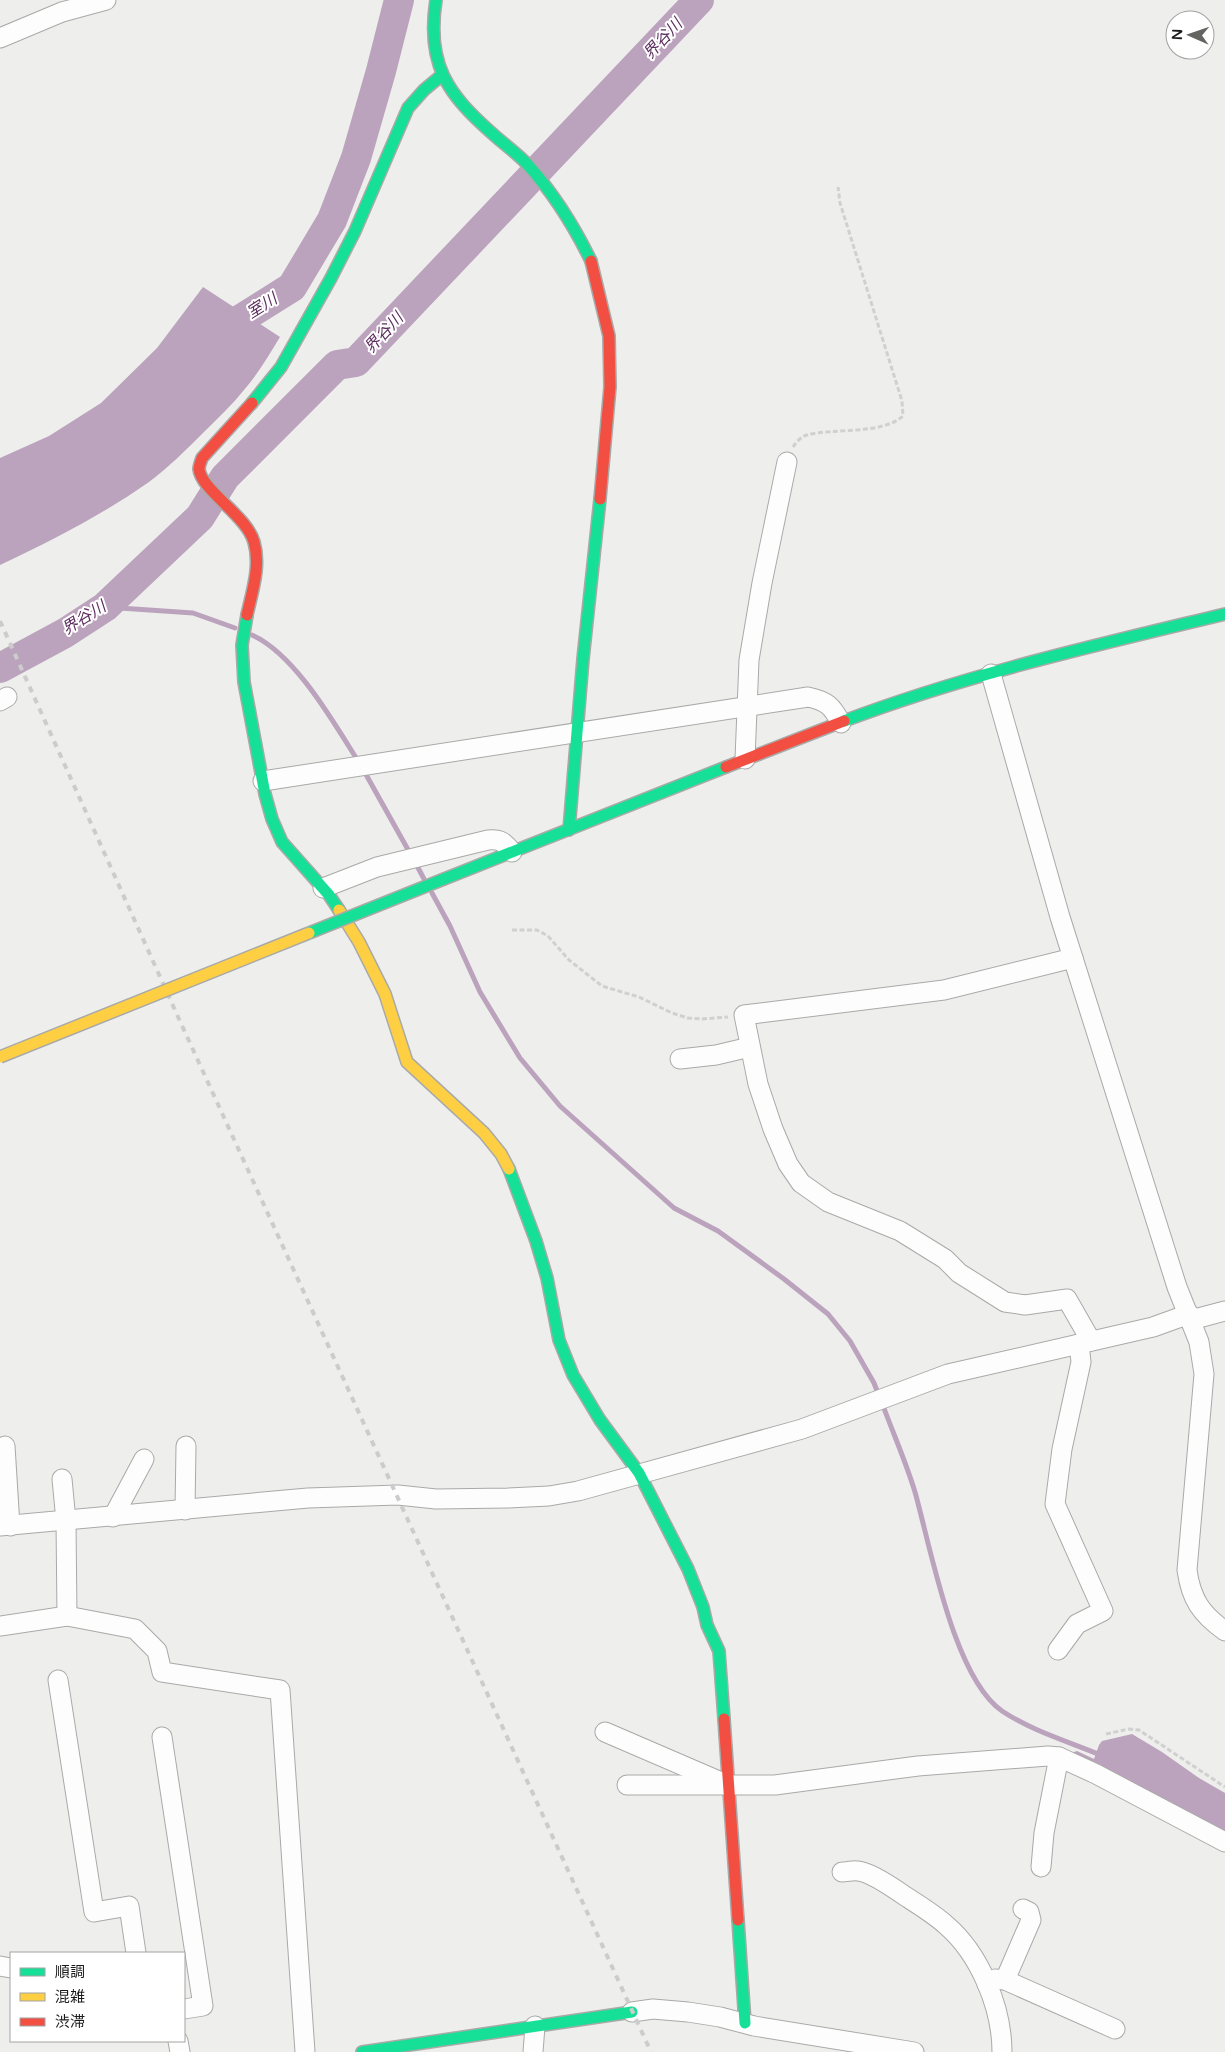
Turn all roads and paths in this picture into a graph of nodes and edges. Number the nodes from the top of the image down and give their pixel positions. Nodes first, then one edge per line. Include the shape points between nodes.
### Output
1 (106, 0) edge
2 (436, 0) edge
3 (60, 6) edge
4 (0, 38) edge
5 (442, 75) junction
6 (838, 187) dead end
7 (787, 462) joint
8 (1225, 614) edge
9 (991, 674) junction
10 (747, 706) junction
11 (841, 723) junction
12 (578, 734) junction
13 (745, 759) junction
14 (264, 781) junction
15 (569, 830) junction
16 (512, 852) junction
17 (323, 888) junction
18 (512, 930) dead end
19 (1073, 958) junction
20 (744, 1015) junction
21 (750, 1047) junction
22 (0, 1057) edge
23 (680, 1059) dead end
24 (1225, 1312) edge
25 (1190, 1317) junction
26 (1085, 1343) junction
27 (5, 1446) dead end
28 (186, 1446) dead end
29 (144, 1459) dead end
30 (639, 1473) junction
31 (62, 1479) dead end
32 (185, 1510) junction
33 (113, 1517) junction
34 (66, 1521) junction
35 (5, 1526) edge
36 (67, 1616) junction
37 (0, 1626) edge
38 (1225, 1631) edge
39 (1058, 1650) dead end
40 (58, 1680) dead end
41 (605, 1732) dead end
42 (1106, 1734) dead end
43 (162, 1737) dead end
44 (1060, 1757) junction
45 (627, 1785) dead end
46 (729, 1785) junction
47 (1225, 1787) edge
48 (1225, 1842) edge
49 (1041, 1867) dead end
50 (842, 1872) dead end
51 (1023, 1909) dead end
52 (136, 1952) edge
53 (996, 1982) junction
54 (185, 2008) edge
55 (632, 2012) joint
56 (745, 2023) junction
57 (535, 2026) junction
58 (1116, 2029) dead end
59 (852, 2047) edge
60 (305, 2052) edge
61 (362, 2052) edge
62 (533, 2052) edge
63 (914, 2052) edge
64 (1002, 2052) edge

1 - 3 street
2 - 5 street via 432,25 434,49
3 - 4 street
5 - 12 street via 454,96 473,118 527,164 577,233 592,264 609,336 610,387
5 - 14 street via 408,108 355,231 298,340 266,389 202,458 199,468 202,478 249,530 254,541 253,591 242,639 244,669
6 - 7 path via 902,400 903,416 898,421 861,430 806,435 791,450
7 - 10 street via 752,638
8 - 9 street
9 - 11 street
9 - 19 street
10 - 11 street via 808,697 821,700 832,708
10 - 12 street
10 - 13 street
11 - 13 street
12 - 14 street
12 - 15 street
13 - 15 street
14 - 17 street via 276,832
15 - 16 street
16 - 17 street via 499,839 488,840 377,867
16 - 22 street, bridge
17 - 30 street via 369,960 408,1062 484,1133 501,1154 536,1240 559,1340 573,1375 600,1420
18 - 20 path via 537,930 548,936 569,960 602,986 639,996 672,1013 702,1019
19 - 20 street via 944,990
19 - 25 street via 1174,1278
20 - 21 street
21 - 23 street
21 - 26 street via 758,1084 774,1130 788,1164 801,1183 828,1202 900,1231 944,1259 959,1274 1005,1302 1024,1305 1067,1299
24 - 25 street
25 - 26 street
25 - 38 street via 1199,1342 1204,1374 1187,1570 1193,1597 1211,1621
26 - 30 street via 948,1374 802,1429
26 - 39 street via 1062,1449 1055,1504 1103,1611 1077,1624
27 - 35 street
28 - 32 street
29 - 33 street
30 - 32 street via 549,1496 308,1498
30 - 46 street via 688,1569 719,1651
31 - 34 street
32 - 33 street
33 - 34 street
34 - 35 street
34 - 36 street
36 - 37 street
36 - 60 street via 135,1629 157,1651 162,1672 280,1690
40 - 52 street via 94,1912 130,1906
41 - 46 street
42 - 47 path via 1139,1730
43 - 54 street via 203,2006
44 - 46 street via 918,1766 774,1785
44 - 48 street
44 - 49 street via 1044,1833
45 - 46 street
46 - 56 street
50 - 53 street via 859,1871 889,1885 946,1924
51 - 53 street via 1029,1912 1031,1920
53 - 58 street
53 - 64 street
55 - 56 street via 653,2009 688,2012
55 - 57 street
56 - 59 street
57 - 61 street
57 - 62 street
59 - 63 street

